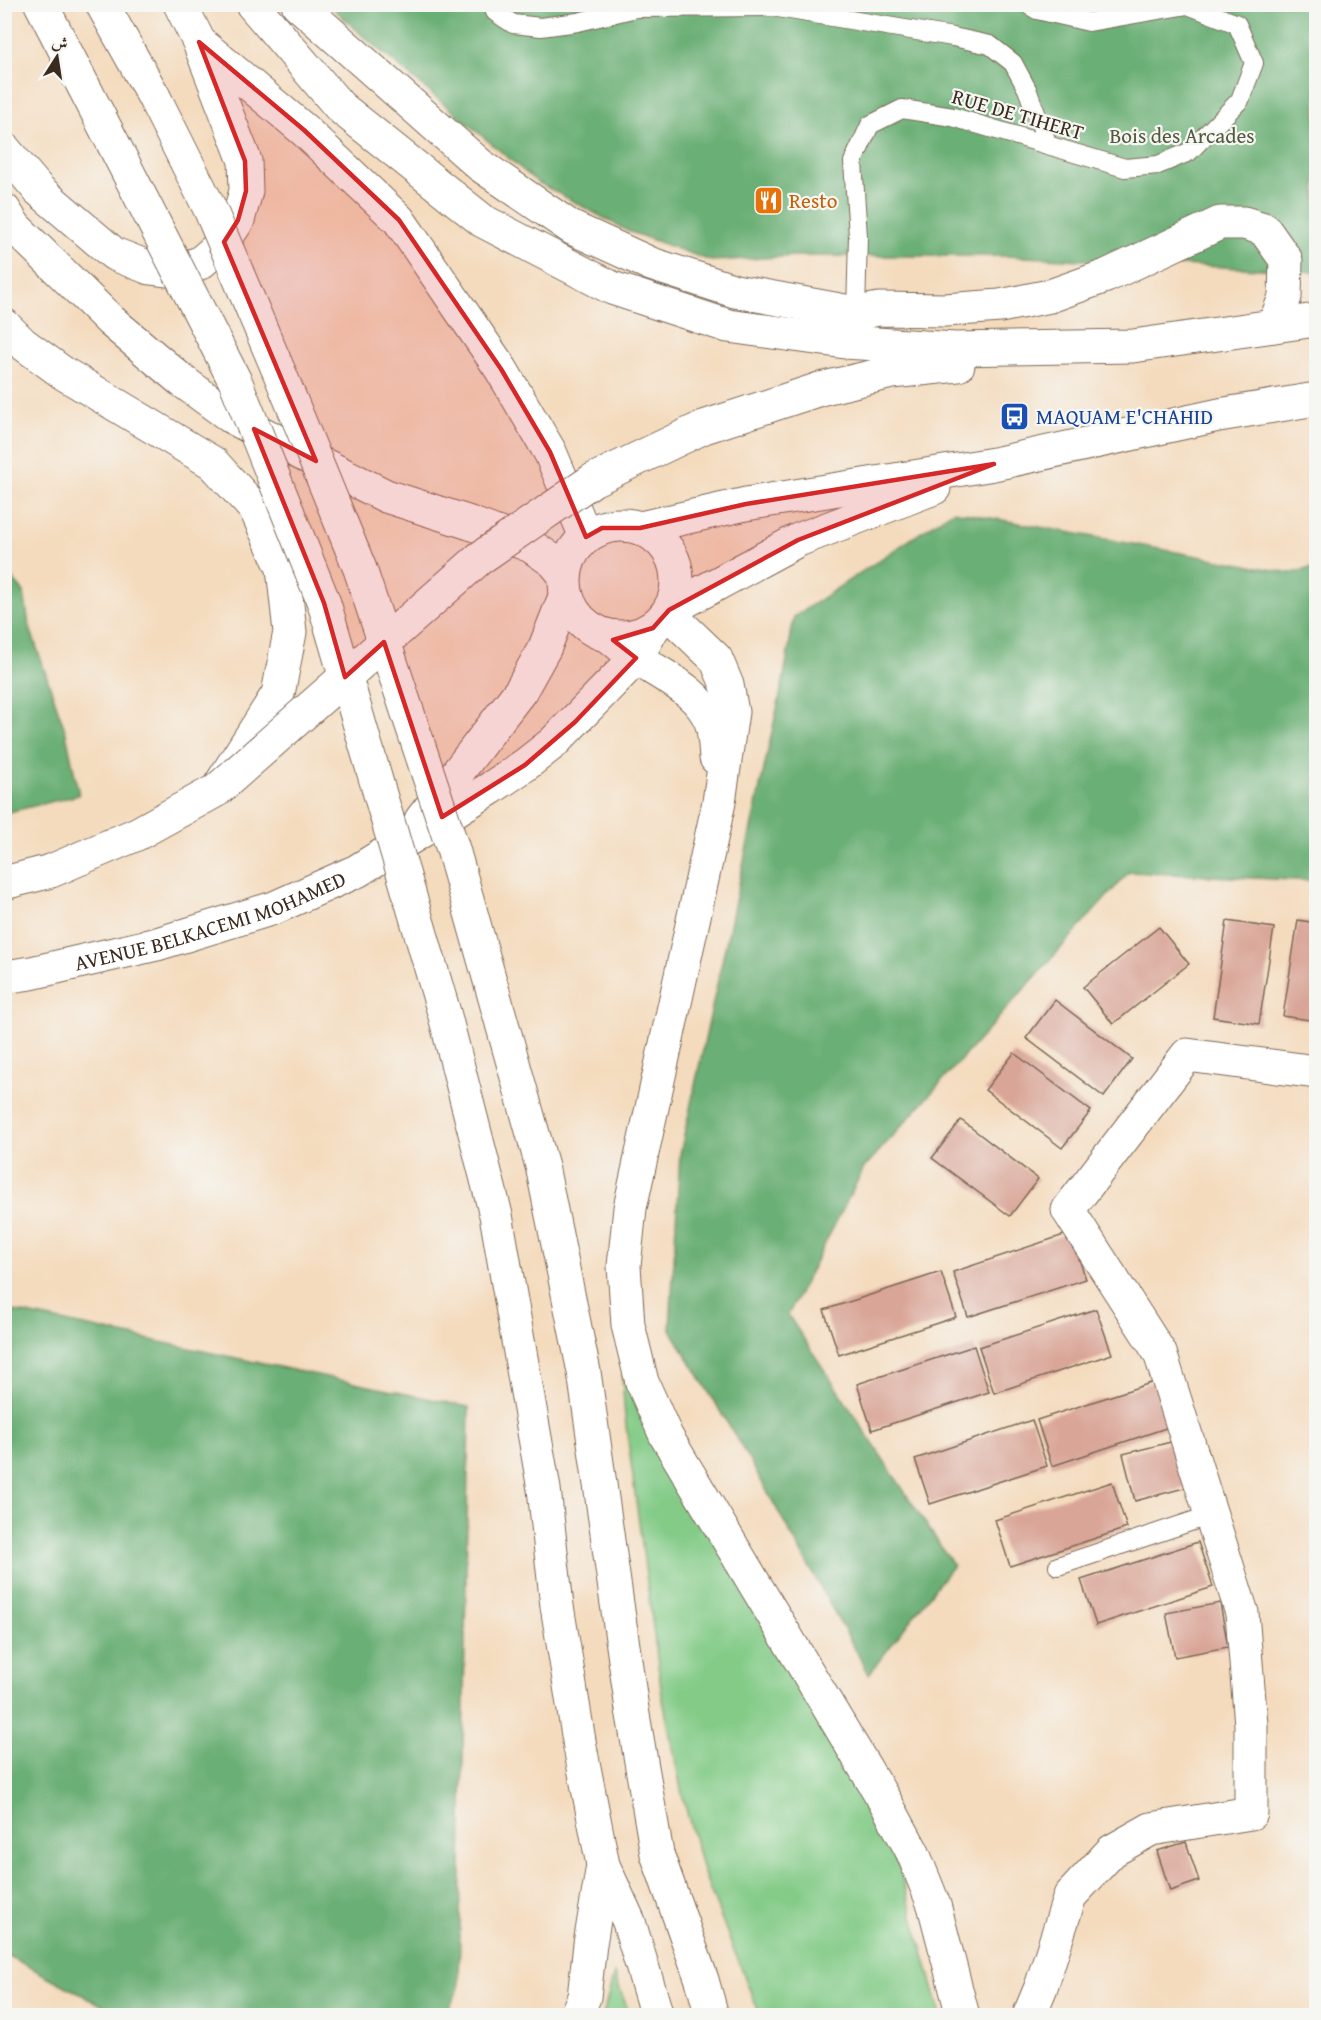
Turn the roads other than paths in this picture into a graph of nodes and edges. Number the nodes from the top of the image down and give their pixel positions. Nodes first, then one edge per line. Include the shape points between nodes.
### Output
1 (41, 4) edge
2 (102, 4) edge
3 (180, 4) edge
4 (252, 4) edge
5 (298, 4) edge
6 (493, 4) edge
7 (1027, 4) edge
8 (199, 42) junction
9 (1048, 145) junction
10 (4, 149) edge
11 (4, 210) edge
12 (856, 313) junction
13 (1317, 320) edge
14 (4, 325) edge
15 (1274, 326) junction
16 (1133, 346) junction
17 (1317, 399) edge
18 (994, 464) junction
19 (640, 528) junction
20 (586, 537) junction
21 (566, 584) junction
22 (663, 617) junction
23 (609, 636) junction
24 (636, 658) junction
25 (217, 790) junction
26 (719, 802) junction
27 (407, 838) junction
28 (4, 883) edge
29 (4, 977) edge
30 (1317, 1072) edge
31 (1211, 1515) junction
32 (1058, 1566) dead end
33 (603, 1865) junction
34 (702, 1980) junction
35 (576, 2016) edge
36 (657, 2016) edge
37 (712, 2016) edge
38 (724, 2016) edge
39 (963, 2016) edge
40 (1029, 2016) edge

1 - 33 main road, bridge via 236,383 324,603 445,1016 496,1215 544,1489 557,1606 580,1747
2 - 34 main road, bridge via 154,97 214,220 280,374 360,569 453,849 542,1166 584,1372 632,1709 657,1854
3 - 8 main road
4 - 16 main road via 340,107 483,221 612,288 728,326 845,342 955,349
5 - 12 main road via 480,165 572,228 651,264 735,291
6 - 9 lane via 495,12 513,24 541,27 636,8 772,7 990,45 1013,63 1028,88
7 - 9 lane, RUE DE TIHERT via 1089,22 1188,5 1237,24 1254,63 1240,100 1189,152 1158,165 1125,168
8 - 10 main road via 245,161 246,191 238,220 228,236 200,263 174,271 150,268 114,254 39,190
8 - 20 main road via 304,130 399,220 501,369 550,452
9 - 12 lane, RUE DE TIHERT via 953,117 902,109 870,126 853,162 858,236
11 - 21 main road via 15,226 111,321 230,416 386,496 531,546 553,561
12 - 15 main road via 1000,306 1050,296 1106,276 1220,223 1264,230 1286,260 1285,297
13 - 15 main road
14 - 25 main road, bridge via 63,373 213,463 256,510 283,568 290,632 278,694
15 - 16 main road
16 - 25 main road, bridge via 892,372 820,389 704,427 593,480 480,558
17 - 18 main road
18 - 19 main road via 746,504
18 - 22 main road via 798,540
19 - 20 main road via 602,528
19 - 22 main road via 666,548 674,562 678,578 676,595
20 - 21 main road via 568,561
21 - 23 main road via 572,608 582,621
21 - 27 main road via 545,647 521,690
22 - 23 main road via 639,635
22 - 24 main road, AVENUE BELKACEMI MOHAMED
22 - 26 main road via 716,659 727,685 732,712
23 - 24 main road
24 - 26 main road via 686,691 705,711 715,736
24 - 27 main road, AVENUE BELKACEMI MOHAMED via 575,722 525,765
25 - 28 main road via 137,834 51,871
26 - 39 main road via 630,1208 624,1266 628,1325 642,1382 666,1436 913,1852 934,1905
27 - 29 main road, AVENUE BELKACEMI MOHAMED via 357,871 274,908 157,944
30 - 31 main road via 1187,1055 1068,1210 1160,1353
31 - 32 lane
31 - 40 main road via 1242,1613 1251,1725 1251,1814 1151,1829 1112,1851 1070,1896
33 - 35 main road via 584,1997
33 - 36 main road via 629,1922
34 - 37 main road
34 - 38 main road

